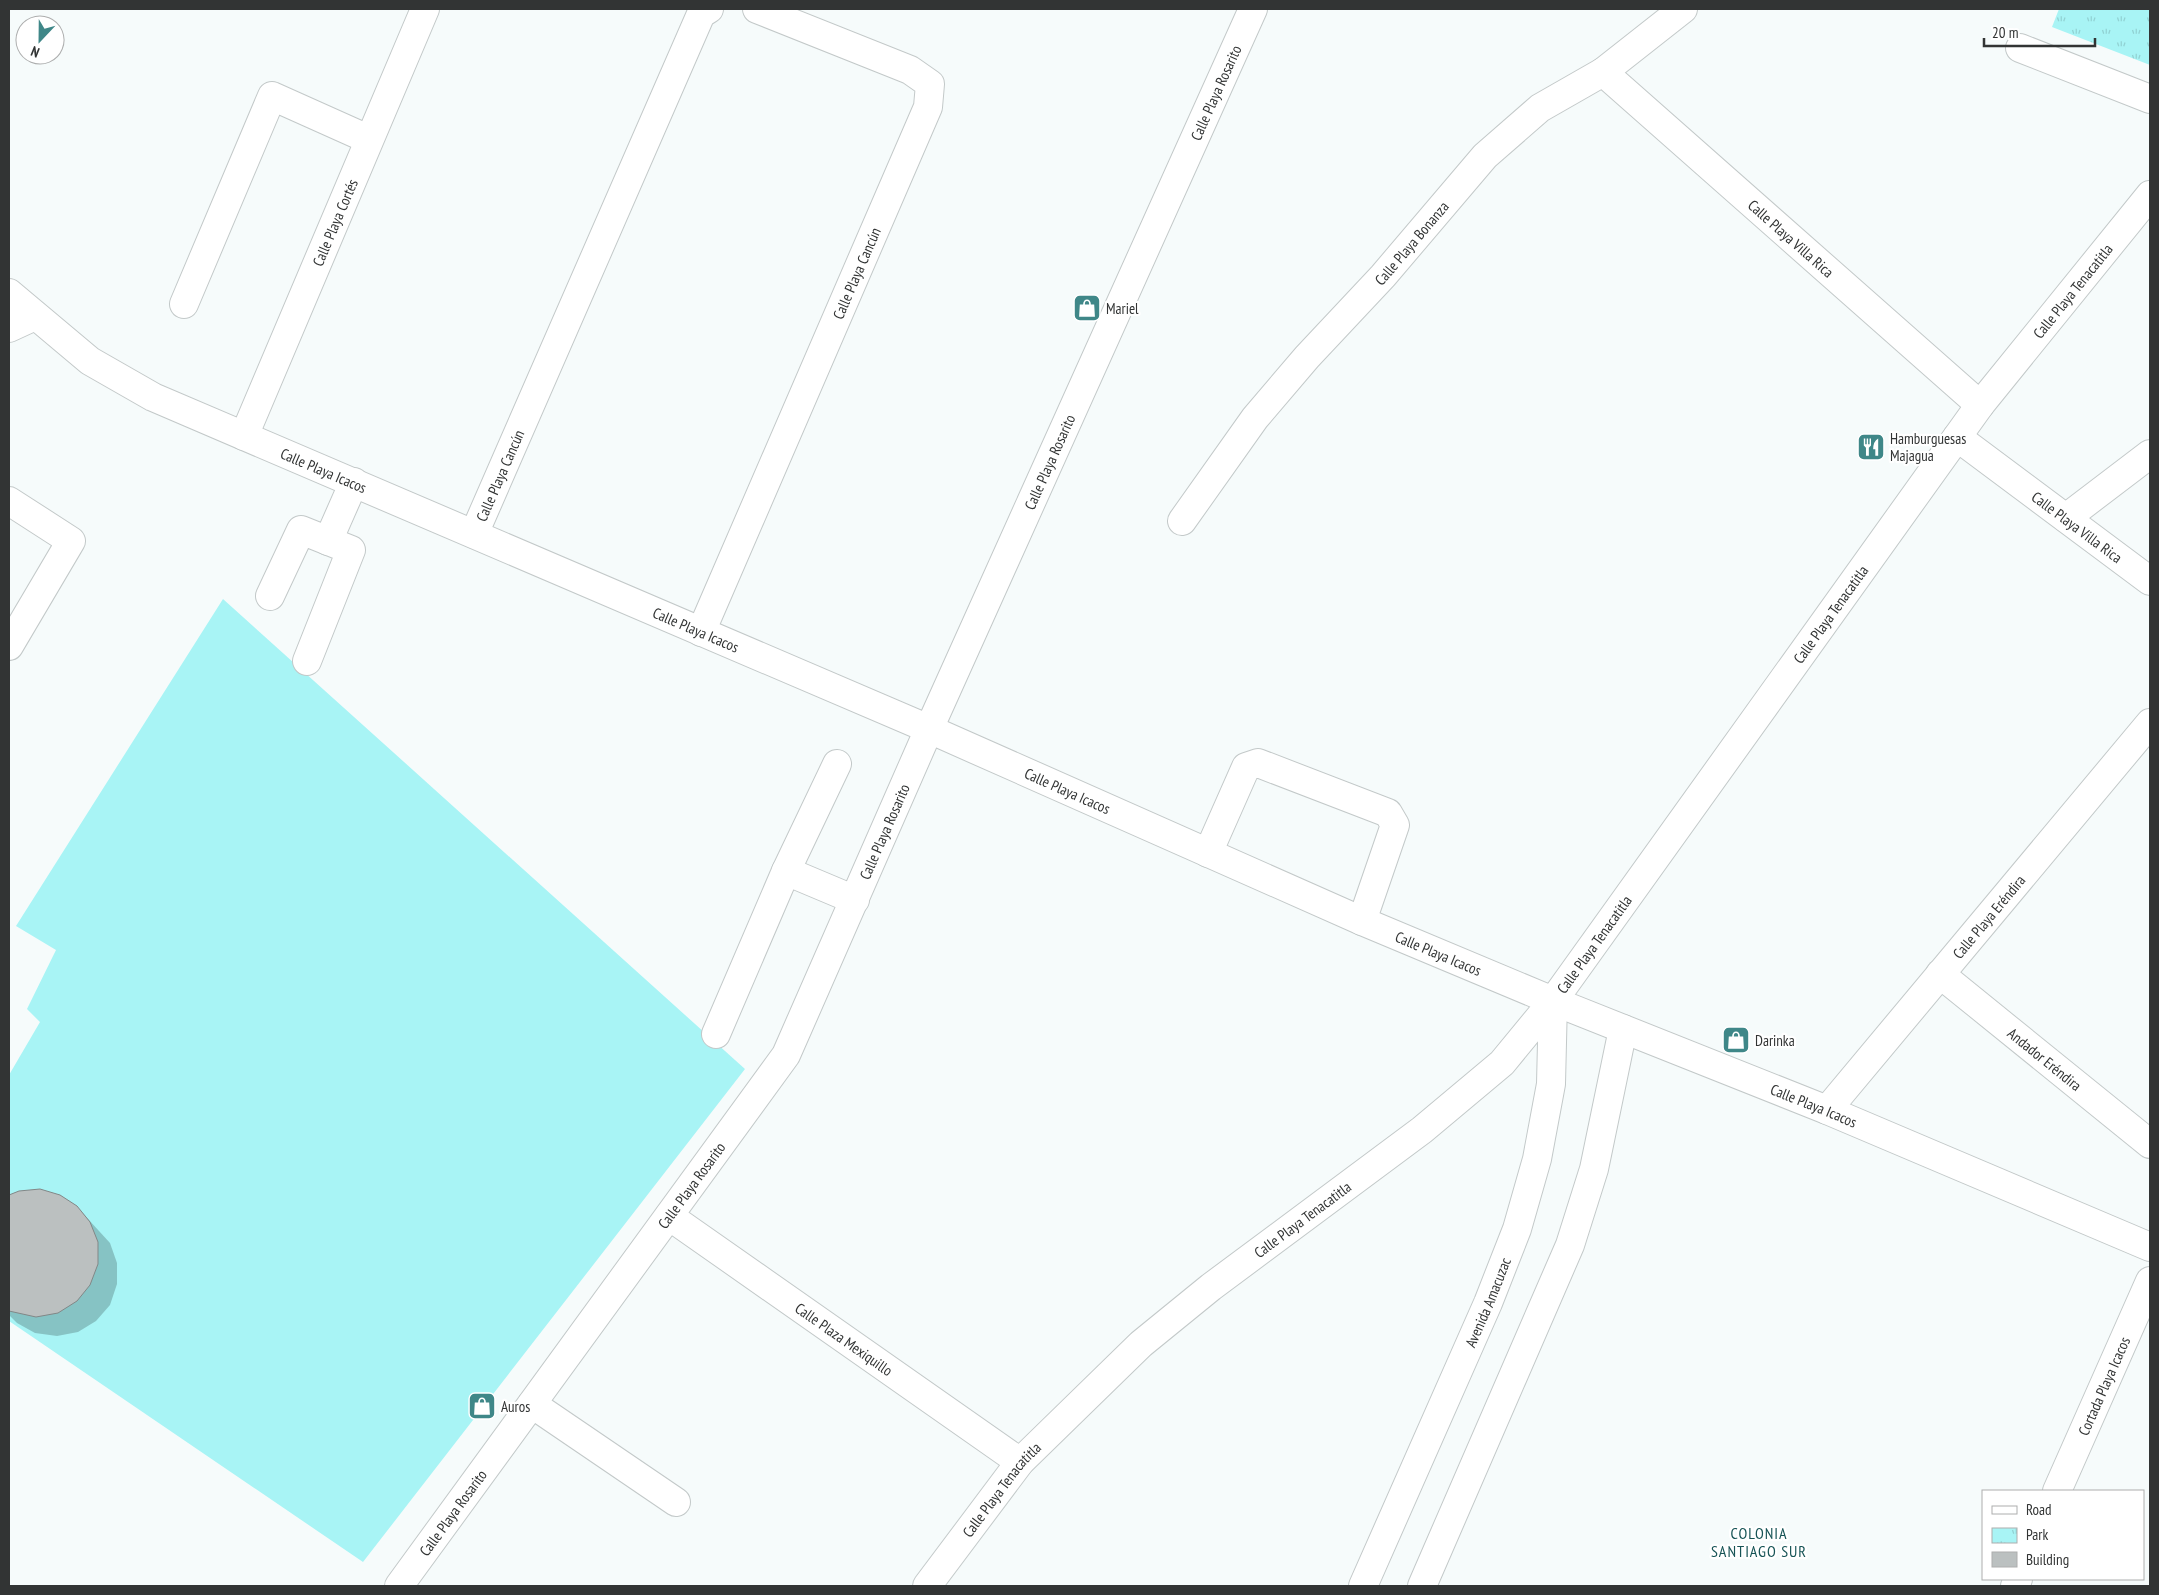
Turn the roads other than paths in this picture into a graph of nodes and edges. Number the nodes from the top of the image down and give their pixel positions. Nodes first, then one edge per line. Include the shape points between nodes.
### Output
1 (425, 9) edge
2 (709, 9) edge
3 (757, 9) edge
4 (1253, 9) edge
5 (1683, 9) edge
6 (2020, 48) dead end
7 (1603, 72) junction
8 (2150, 99) edge
9 (368, 139) junction
10 (2150, 196) edge
11 (9, 293) edge
12 (184, 304) dead end
13 (35, 316) junction
14 (9, 328) edge
15 (1980, 405) junction
16 (244, 436) junction
17 (1957, 437) junction
18 (2150, 454) edge
19 (354, 482) junction
20 (9, 501) edge
21 (2066, 518) junction
22 (1182, 521) dead end
23 (474, 534) junction
24 (328, 541) junction
25 (2150, 581) edge
26 (270, 596) dead end
27 (701, 632) junction
28 (9, 646) edge
29 (307, 661) dead end
30 (2150, 723) edge
31 (929, 729) junction
32 (837, 764) dead end
33 (1208, 853) junction
34 (786, 871) junction
35 (855, 900) junction
36 (1362, 921) junction
37 (1940, 974) junction
38 (1553, 1001) junction
39 (1623, 1029) junction
40 (716, 1034) dead end
41 (1827, 1110) junction
42 (2150, 1144) edge
43 (669, 1216) junction
44 (2150, 1247) edge
45 (2150, 1281) edge
46 (532, 1404) junction
47 (1020, 1462) junction
48 (2057, 1490) edge
49 (676, 1502) dead end
50 (399, 1586) edge
51 (927, 1586) edge
52 (1364, 1586) edge
53 (1422, 1586) edge

1 - 9 street, Calle Playa Cortés
2 - 23 street, Calle Playa Cancún via 701,14
3 - 27 street, Calle Playa Cancún via 910,70 930,84 928,107
4 - 31 street, Calle Playa Rosarito
5 - 7 street, Calle Playa Bonanza
6 - 8 street
7 - 15 street, Calle Playa Villa Rica
7 - 22 street, Calle Playa Bonanza via 1540,108 1485,156 1383,276 1255,418
9 - 12 street via 272,96
9 - 16 street, Calle Playa Cortés
10 - 15 street, Calle Playa Tenacatitla
11 - 13 street, Calle Playa Icacos
13 - 14 street
13 - 16 street, Calle Playa Icacos via 98,366 152,397
15 - 17 street, Calle Playa Tenacatitla
16 - 19 street, Calle Playa Icacos
17 - 21 street, Calle Playa Villa Rica
17 - 38 street, Calle Playa Tenacatitla
18 - 21 street
19 - 23 street, Calle Playa Icacos
19 - 24 street
20 - 28 street via 72,541
21 - 25 street, Calle Playa Villa Rica
23 - 27 street, Calle Playa Icacos
24 - 26 street via 301,530
24 - 29 street via 351,550
27 - 31 street, Calle Playa Icacos
30 - 37 street, Calle Playa Eréndira
31 - 33 street, Calle Playa Icacos
31 - 35 street, Calle Playa Rosarito
32 - 34 street
33 - 36 street, Calle Playa Icacos
33 - 36 street via 1246,768 1258,763 1388,813 1395,824
34 - 35 street
34 - 40 street
35 - 43 street, Calle Playa Rosarito via 786,1055
36 - 38 street, Calle Playa Icacos
37 - 41 street, Calle Playa Eréndira
37 - 42 street, Andador Eréndira
38 - 39 street, Calle Playa Icacos
38 - 47 street, Calle Playa Tenacatitla via 1502,1063 1422,1130 1140,1344
38 - 52 street, Avenida Amacuzac via 1551,1084 1537,1159 1517,1229
39 - 41 street, Calle Playa Icacos
39 - 53 street via 1594,1169 1570,1245
41 - 44 street, Calle Playa Icacos
43 - 46 street, Calle Playa Rosarito
43 - 47 street, Calle Plaza Mexiquillo
45 - 48 street, Cortada Playa Icacos
46 - 49 street
46 - 50 street, Calle Playa Rosarito
47 - 51 street, Calle Playa Tenacatitla

